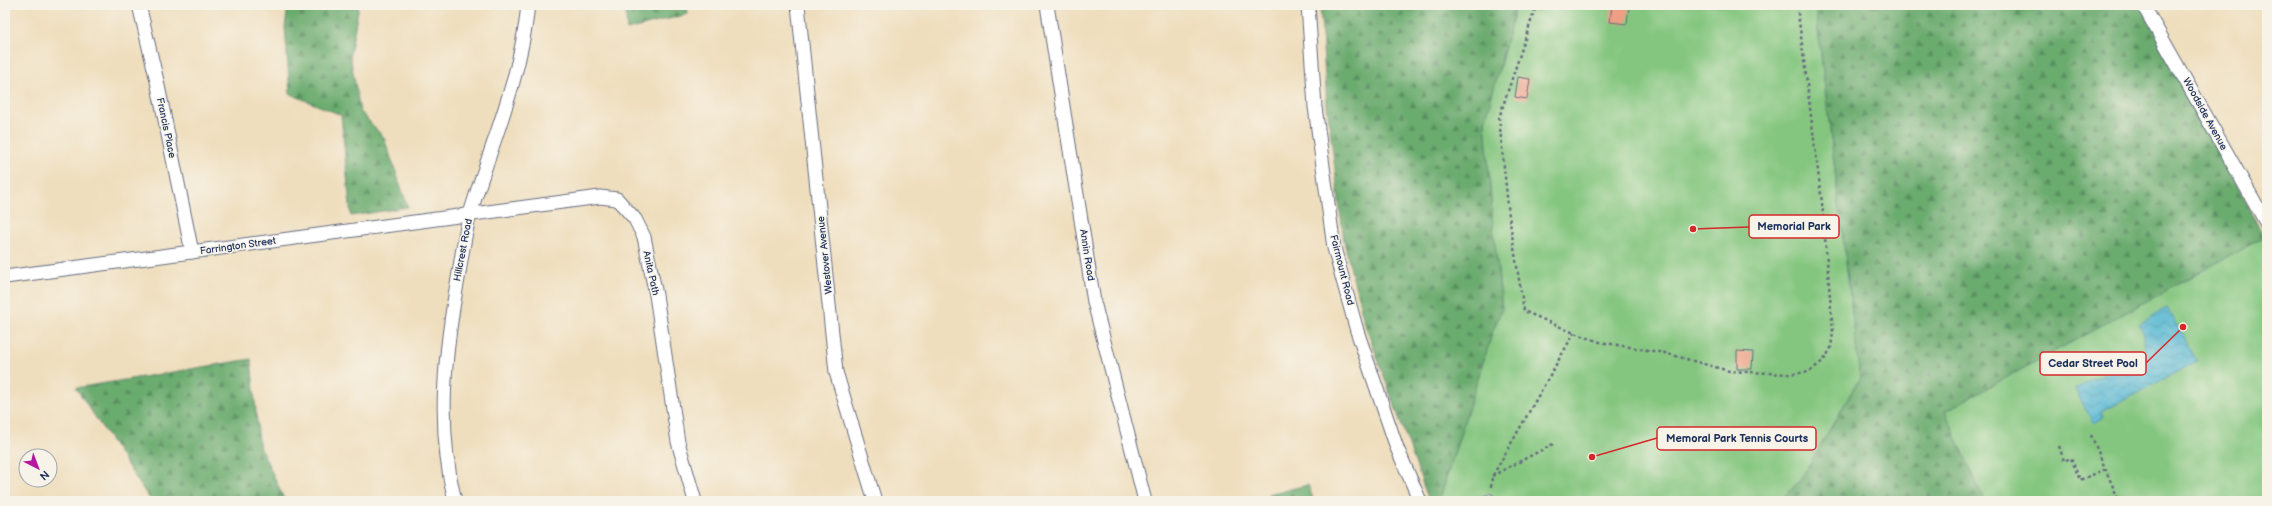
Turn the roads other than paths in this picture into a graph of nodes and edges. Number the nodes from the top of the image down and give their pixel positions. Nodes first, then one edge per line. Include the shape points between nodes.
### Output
1 (138, 5) edge
2 (528, 5) edge
3 (798, 5) edge
4 (1047, 5) edge
5 (1308, 5) edge
6 (2143, 5) edge
7 (470, 214) junction
8 (2267, 224) edge
9 (192, 252) junction
10 (5, 277) edge
11 (1490, 500) edge
12 (455, 501) edge
13 (695, 501) edge
14 (875, 501) edge
15 (1145, 501) edge
16 (1420, 501) edge
17 (1479, 501) edge

1 - 9 street, Francis Place via 157,81
2 - 7 street, Hillcrest Road via 526,28 511,92
3 - 14 street, Westover Avenue via 836,372
4 - 15 street, Annin Road via 1094,302
5 - 16 street, Fairmount Road via 1315,107 1334,248 1357,331 1397,448
6 - 8 street, Woodside Avenue
7 - 9 street, Farrington Street
7 - 12 street, Hillcrest Road via 448,329 443,414
7 - 13 street, Anita Path via 600,197 617,199 631,213 644,237 656,295 678,442
9 - 10 street, Farrington Street
11 - 17 lane

